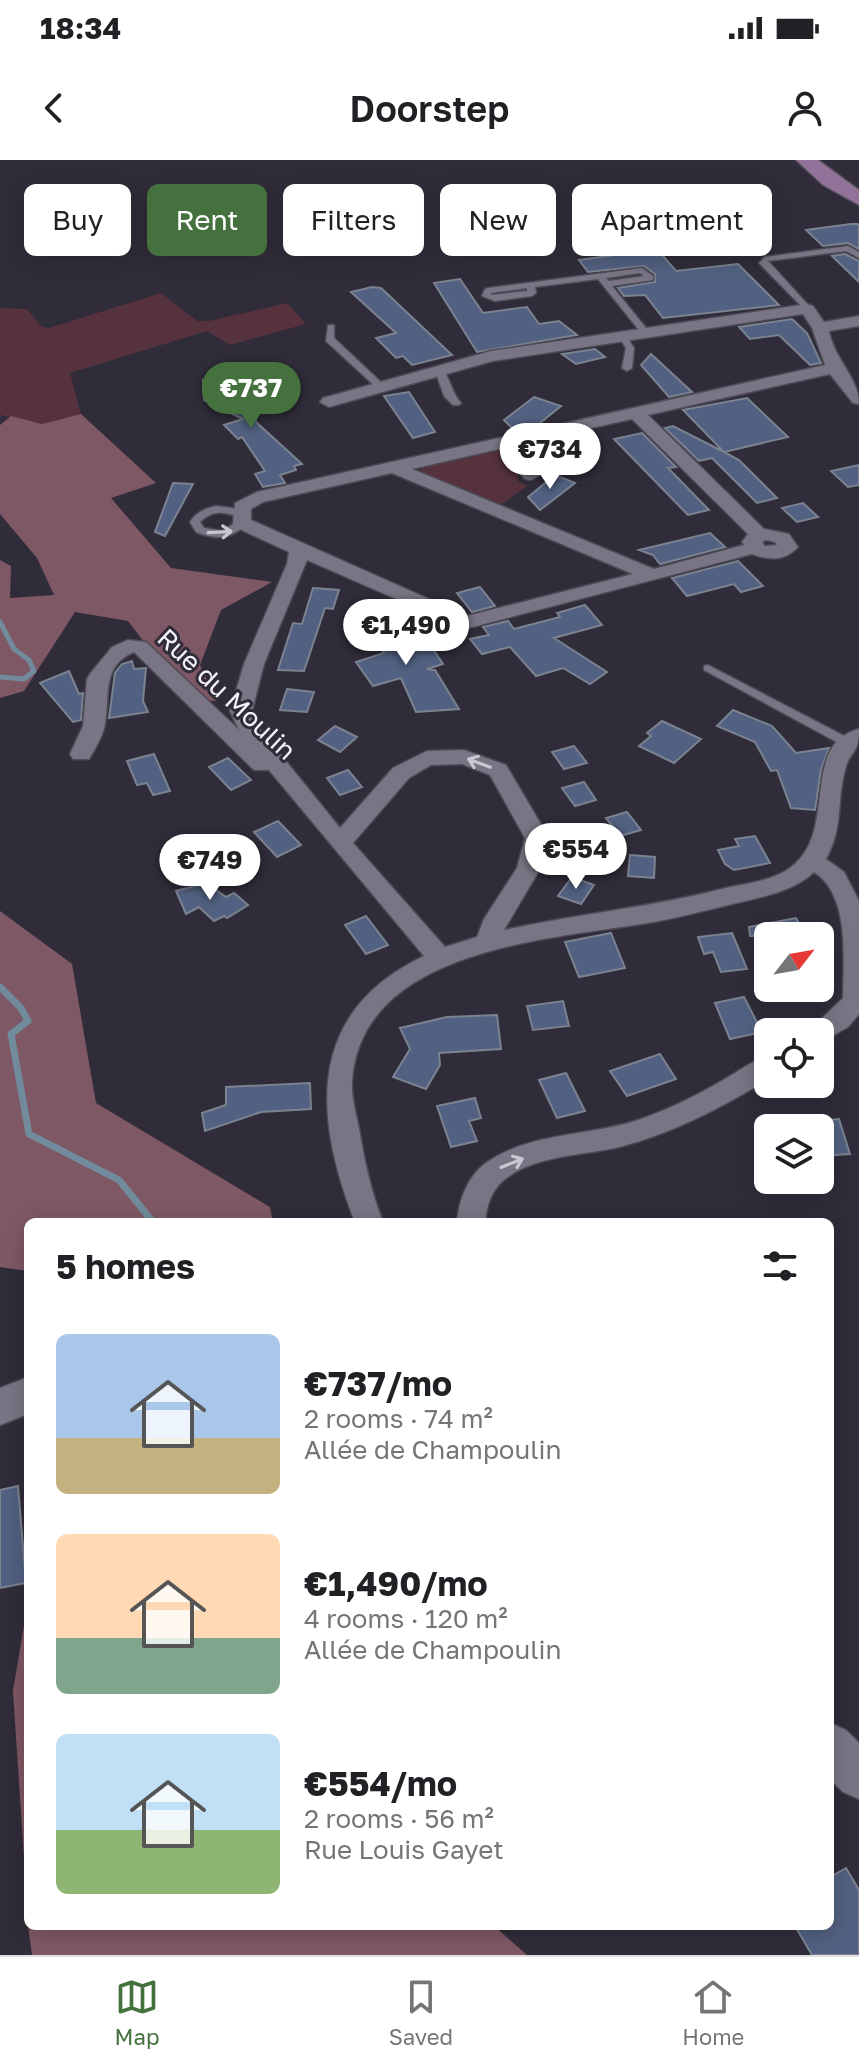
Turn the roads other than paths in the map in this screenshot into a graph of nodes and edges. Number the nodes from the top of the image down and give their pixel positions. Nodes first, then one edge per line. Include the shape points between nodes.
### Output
1 (806, 160) edge
2 (859, 199) edge
3 (859, 256) edge
4 (600, 276) junction
5 (607, 284) junction
6 (531, 286) dead end
7 (807, 309) junction
8 (859, 321) edge
9 (331, 327) dead end
10 (820, 328) junction
11 (646, 333) junction
12 (622, 336) junction
13 (627, 368) dead end
14 (833, 368) junction
15 (440, 370) junction
16 (381, 387) junction
17 (859, 399) edge
18 (329, 402) dead end
19 (456, 403) dead end
20 (636, 413) junction
21 (503, 443) junction
22 (393, 467) junction
23 (531, 475) dead end
24 (299, 549) junction
25 (652, 575) junction
26 (708, 668) dead end
27 (854, 740) edge
28 (81, 754) dead end
29 (307, 804) junction
30 (340, 843) junction
31 (816, 863) junction
32 (486, 945) junction
33 (440, 958) junction
34 (834, 1023) edge
35 (754, 1073) edge
36 (367, 1218) edge
37 (471, 1218) edge
38 (24, 1397) edge
39 (0, 1407) edge
40 (834, 1750) edge
41 (859, 1776) edge

1 - 2 main road
3 - 7 lane via 848,248 765,259 763,263
4 - 5 lane
4 - 5 lane via 642,270 650,278
4 - 6 lane
5 - 11 lane
7 - 10 street
7 - 11 street
8 - 10 street
9 - 16 lane via 329,339
10 - 14 street
11 - 12 street
12 - 13 lane via 630,348
12 - 15 street via 491,356
14 - 17 street
14 - 20 street
15 - 16 street
15 - 19 lane
16 - 18 street
20 - 21 street
20 - 25 street via 757,542
21 - 22 street
21 - 23 street
22 - 24 street via 257,498 242,507 242,519
22 - 25 street
24 - 25 street via 465,623
24 - 29 street, Rue du Moulin via 241,711 250,731
26 - 27 lane
27 - 31 street via 842,752 835,777 835,838
28 - 29 street, Rue du Moulin via 94,726 97,679 119,651 139,646 230,738
29 - 30 street, Rue du Moulin
32 -> 30 street via 528,869 537,838 498,770 464,757 427,758 401,773
30 - 33 street, Rue du Moulin
31 - 32 street via 778,883 700,903
31 - 34 street via 834,875 845,892 855,948 856,1001
32 - 33 street
33 - 36 street via 398,980 366,1010 343,1056 341,1107 356,1191
37 -> 35 street via 481,1187 498,1168 660,1123
38 - 39 street
40 - 41 street

